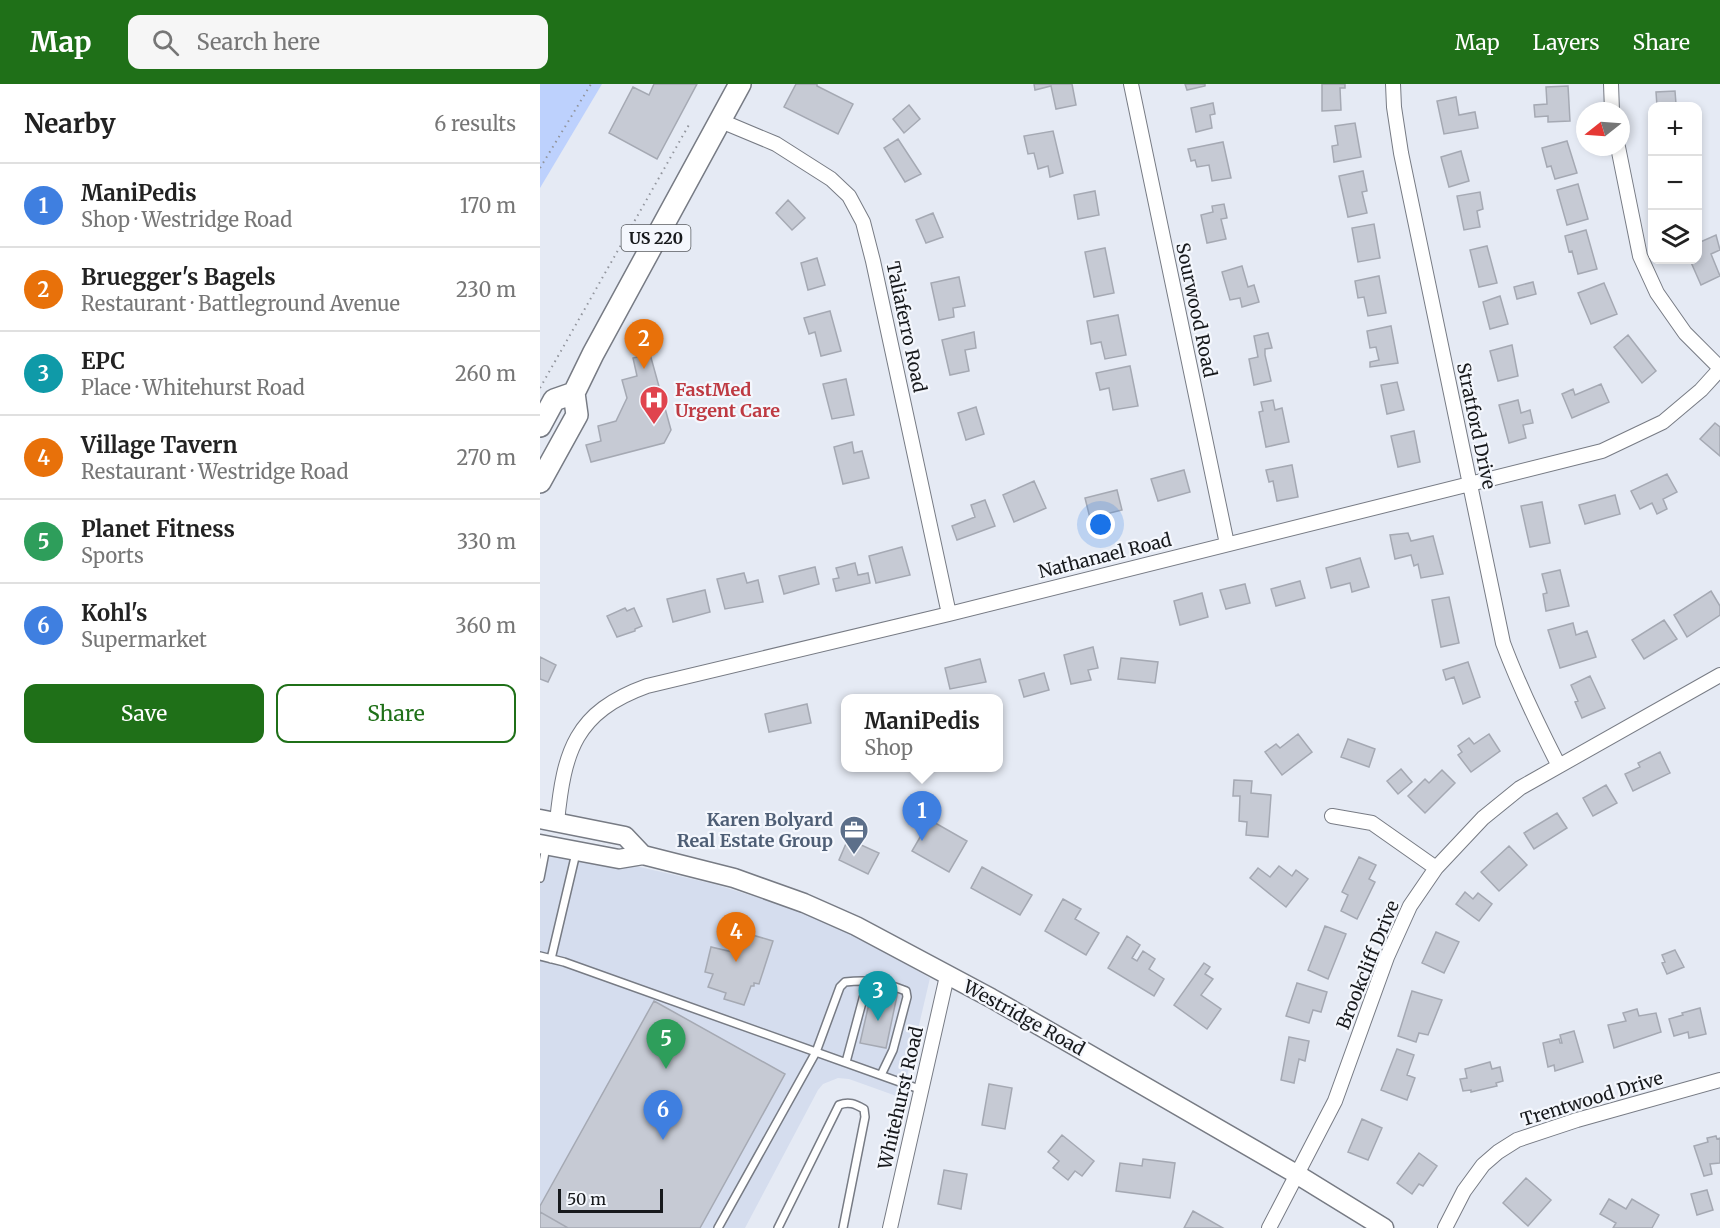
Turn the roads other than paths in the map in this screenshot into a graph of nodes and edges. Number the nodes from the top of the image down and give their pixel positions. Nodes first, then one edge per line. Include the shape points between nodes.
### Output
1 (740, 84) edge
2 (1131, 84) edge
3 (1393, 84) edge
4 (1611, 84) edge
5 (1612, 102) edge
6 (721, 121) junction
7 (1620, 156) edge
8 (1720, 368) edge
9 (574, 393) junction
10 (540, 426) edge
11 (540, 482) edge
12 (1470, 484) junction
13 (1227, 544) junction
14 (949, 614) junction
15 (1720, 675) edge
16 (1559, 766) junction
17 (1332, 816) dead end
18 (548, 821) edge
19 (544, 844) edge
20 (577, 851) junction
21 (643, 855) junction
22 (1436, 868) junction
23 (540, 878) edge
24 (540, 956) edge
25 (551, 959) junction
26 (947, 976) junction
27 (868, 980) junction
28 (816, 1052) junction
29 (846, 1062) junction
30 (881, 1075) junction
31 (1720, 1080) edge
32 (922, 1090) junction
33 (1298, 1175) junction
34 (718, 1228) edge
35 (778, 1228) edge
36 (843, 1228) edge
37 (890, 1228) edge
38 (1269, 1228) edge
39 (1384, 1228) edge
40 (1445, 1228) edge

1 - 6 main road, US 220
2 - 13 street, Sourwood Road
3 - 12 street, Stratford Drive via 1401,153
4 - 5 street
6 - 9 main road, US 220
6 - 14 street, Taliaferro Road via 776,144 831,179 849,196 863,222
7 - 8 street via 1640,256 1653,284 1685,333
8 - 12 street, Nathanael Road via 1664,422 1632,438 1602,451
9 - 10 main road via 554,400
9 - 11 main road, US 220 via 577,415
12 - 13 street, Nathanael Road
12 - 16 street, Stratford Drive via 1503,643
13 - 14 street, Nathanael Road
14 - 18 street, Nathanael Road via 629,692 600,710 575,738 560,796
15 - 16 street, Brookcliff Drive
16 - 22 street, Brookcliff Drive via 1520,789 1483,818
17 - 22 street via 1372,823
18 - 21 main road, Westridge Road via 625,836
19 - 20 main road, Westridge Road
19 - 23 lane
20 - 21 main road, Westridge Road via 619,859
20 - 25 lane
21 - 26 main road, Westridge Road via 734,878 804,903 856,926
22 - 33 street, Brookcliff Drive via 1410,906 1387,957 1335,1101
24 - 25 lane
25 - 28 lane
26 - 32 street, Whitehurst Road
26 - 33 main road, Westridge Road
27 - 28 lane via 845,982 840,987
27 - 29 lane
27 - 30 lane via 906,991 907,997
28 - 29 lane
28 - 34 lane
29 - 30 lane
30 - 32 lane
31 - 40 street, Trentwood Drive via 1517,1140 1484,1165 1464,1191
32 - 37 street, Whitehurst Road
33 - 38 street, Brookcliff Drive
33 - 39 main road, Westridge Road
35 - 36 lane via 839,1105 846,1102 864,1109 865,1117

